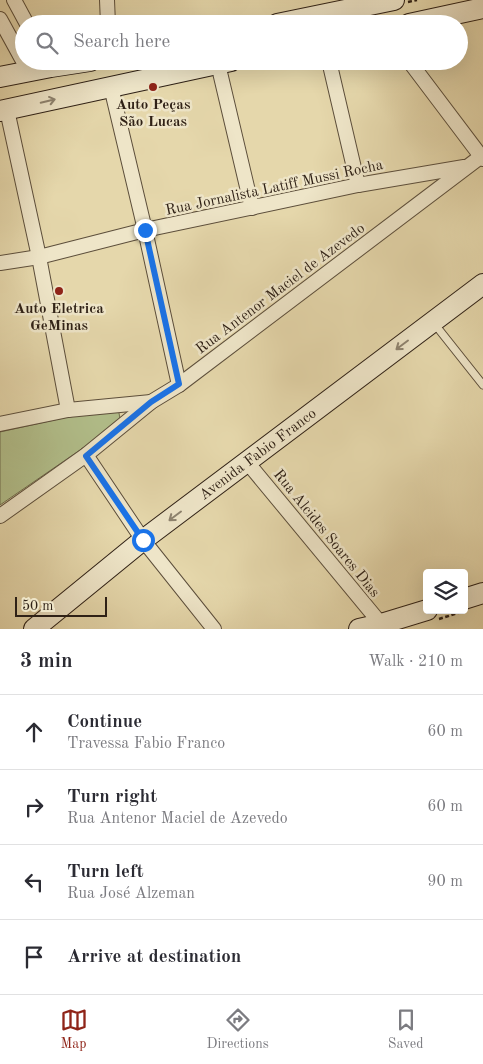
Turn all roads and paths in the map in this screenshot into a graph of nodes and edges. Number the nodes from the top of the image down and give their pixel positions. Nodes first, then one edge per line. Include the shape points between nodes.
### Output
1 (14, 0) edge
2 (107, 0) edge
3 (394, 0) edge
4 (365, 3) edge
5 (483, 8) edge
6 (22, 15) edge
7 (108, 15) edge
8 (315, 15) edge
9 (451, 15) edge
10 (0, 19) edge
11 (15, 46) edge
12 (34, 70) edge
13 (191, 70) edge
14 (225, 70) edge
15 (331, 70) edge
16 (416, 70) edge
17 (29, 72) joint
18 (0, 77) edge
19 (111, 87) junction
20 (4, 110) edge
21 (482, 157) edge
22 (468, 167) junction
23 (358, 185) junction
24 (252, 208) junction
25 (145, 230) junction
26 (39, 257) junction
27 (0, 263) edge
28 (483, 284) edge
29 (433, 322) junction
30 (179, 384) junction
31 (483, 385) edge
32 (151, 402) junction
33 (68, 410) junction
34 (0, 424) edge
35 (86, 456) junction
36 (247, 462) junction
37 (0, 516) edge
38 (143, 540) junction
39 (483, 593) edge
40 (468, 598) edge
41 (431, 615) edge
42 (381, 624) junction
43 (38, 627) edge
44 (214, 629) edge
45 (359, 629) edge

1 - 6 street
2 - 7 street
3 - 4 main road
4 - 8 main road
5 - 9 main road
10 - 11 street
12 - 17 main road
13 - 19 main road
14 - 24 street
15 - 23 street
16 - 21 street
17 - 18 main road
20 -> 19 main road
19 - 25 street
20 - 26 street
21 - 22 street, Rua Antenor Maciel de Azevedo
22 - 23 street, Rua Jornalista Latiff Mussi Rocha
22 - 30 street, Rua Antenor Maciel de Azevedo
23 - 24 street, Rua Jornalista Latiff Mussi Rocha
24 - 25 street, Rua Jornalista Latiff Mussi Rocha
25 - 26 street, Rua Jornalista Latiff Mussi Rocha
25 - 30 street
26 - 27 street, Rua Jornalista Latiff Mussi Rocha
26 - 33 street
28 - 29 main road, Avenida Fabio Franco
29 - 31 lane
29 -> 36 main road, Avenida Fabio Franco
30 - 32 street, Rua Antenor Maciel de Azevedo
32 - 33 street
32 - 35 street, Rua Antenor Maciel de Azevedo
33 - 34 street
35 - 37 street, Rua Antenor Maciel de Azevedo
35 - 38 street
36 -> 38 main road, Avenida Fabio Franco
36 - 42 street, Rua Alcides Soares Dias
38 - 43 main road, Avenida Fabio Franco
38 - 44 street
39 - 40 main road
41 - 42 main road
42 - 45 main road

